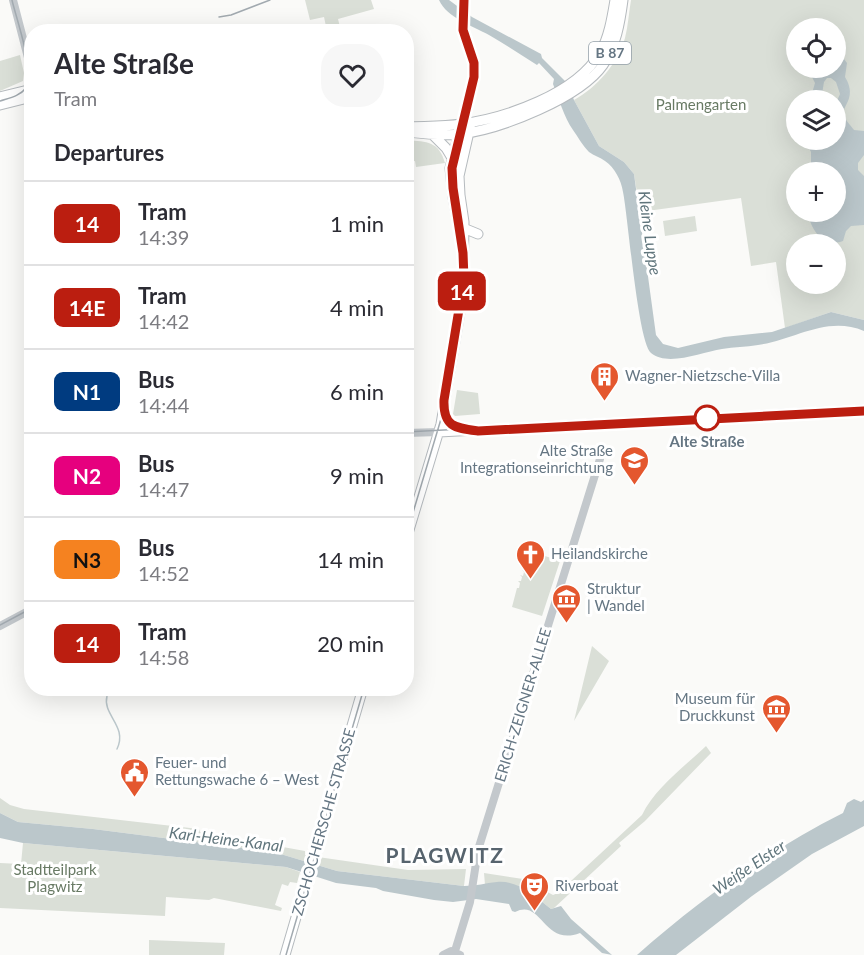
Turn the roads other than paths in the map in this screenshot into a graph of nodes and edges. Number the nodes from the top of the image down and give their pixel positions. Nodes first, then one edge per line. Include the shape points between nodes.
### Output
1 (13, 0) edge
2 (615, 0) edge
3 (623, 0) edge
4 (24, 42) edge
5 (570, 89) junction
6 (24, 91) edge
7 (24, 95) edge
8 (0, 97) edge
9 (0, 105) edge
10 (414, 127) edge
11 (465, 128) junction
12 (414, 133) edge
13 (433, 135) junction
14 (452, 158) junction
15 (462, 225) junction
16 (864, 410) edge
17 (439, 432) junction
18 (414, 433) edge
19 (600, 459) dead end
20 (414, 514) edge
21 (24, 613) edge
22 (0, 626) edge
23 (361, 696) edge
24 (457, 953) edge
25 (285, 955) edge
26 (443, 955) edge

1 - 4 street
2 - 5 main road, B 87 via 601,50
3 - 5 main road, B 87 via 607,58 591,79
5 - 11 main road, B 87
6 - 8 main road
7 - 9 main road
10 - 11 main road, B 87
11 - 13 main road, B 87
11 - 14 main road
11 - 15 main road via 459,176
12 - 13 main road, B 87
13 - 14 main road
14 - 15 main road via 450,180
15 - 17 main road via 464,294
16 - 17 main road
17 - 18 street
17 - 20 main road
19 - 24 street, ERICH-ZEIGNER-ALLEE via 478,850
21 - 22 street
23 - 25 main road, ZSCHOCHERSCHE STRASSE
24 - 26 street via 448,951

